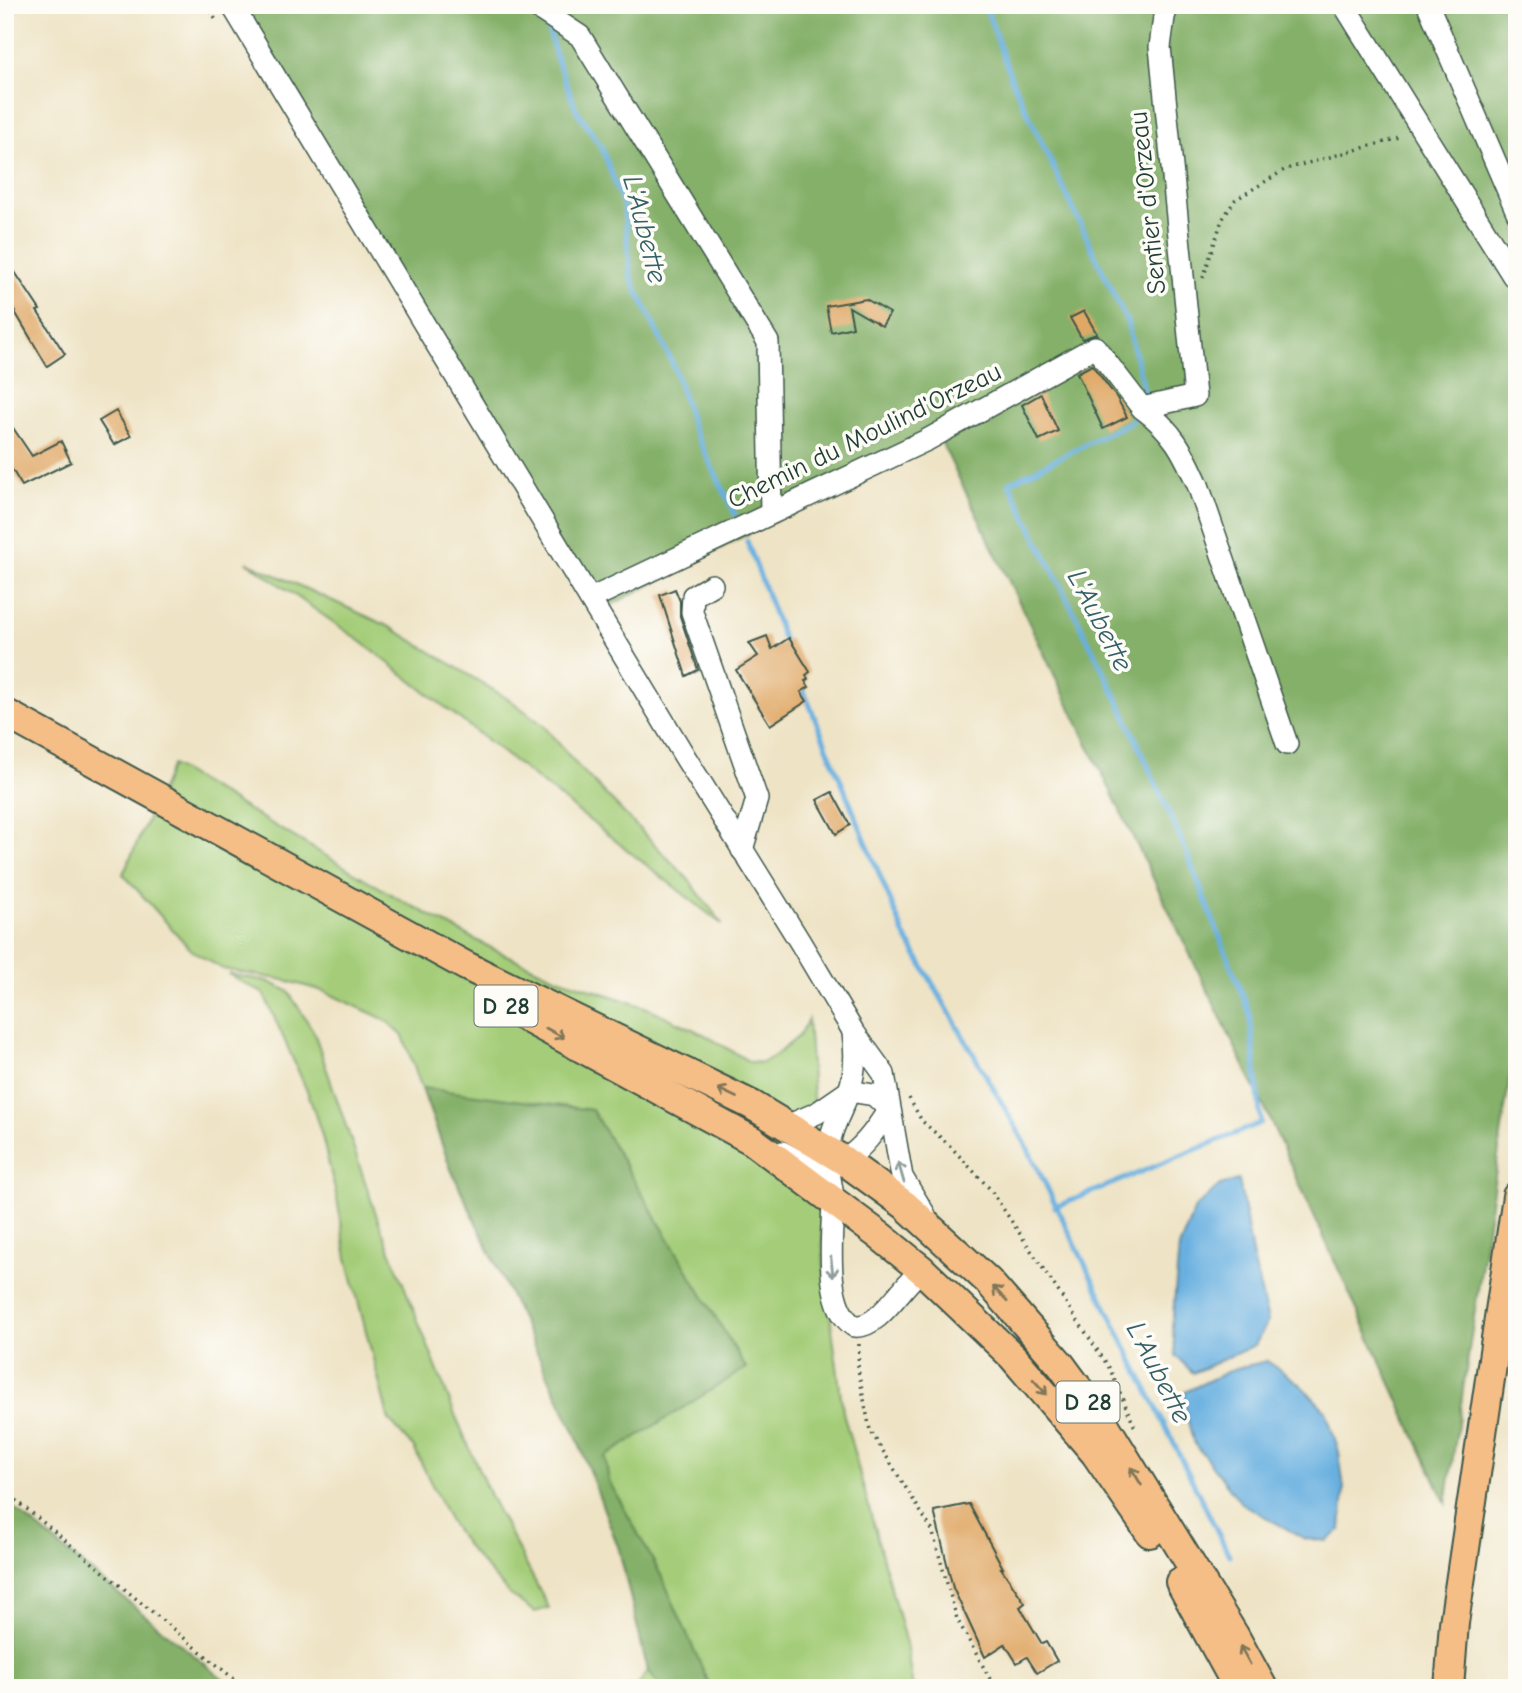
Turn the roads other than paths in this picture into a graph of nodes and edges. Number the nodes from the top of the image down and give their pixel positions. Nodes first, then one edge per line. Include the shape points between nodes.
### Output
1 (232, 5) edge
2 (533, 5) edge
3 (1168, 5) edge
4 (1344, 5) edge
5 (1428, 5) edge
6 (1517, 212) edge
7 (1517, 278) edge
8 (1141, 406) junction
9 (771, 513) junction
10 (712, 585) dead end
11 (590, 599) junction
12 (5, 713) edge
13 (5, 731) edge
14 (1287, 744) dead end
15 (742, 850) junction
16 (853, 1031) junction
17 (849, 1090) junction
18 (889, 1109) junction
19 (787, 1126) junction
20 (753, 1141) junction
21 (833, 1159) junction
22 (1517, 1196) edge
23 (833, 1199) junction
24 (936, 1231) junction
25 (922, 1270) junction
26 (1213, 1614) junction
27 (1454, 1623) junction
28 (1238, 1688) edge
29 (1263, 1688) edge
30 (1434, 1688) edge
31 (1449, 1688) edge

1 - 11 street
2 - 9 street via 580,36 768,342
3 - 8 street, Sentier d'Orzeau via 1160,47 1195,396
4 - 7 street
5 - 6 street
8 - 9 street, Chemin du Moulind'Orzeau via 1095,347 927,440
8 - 14 street via 1163,424 1198,485
9 - 11 street, Chemin du Moulind'Orzeau
10 - 15 street via 693,596 692,612 757,799
11 - 15 street
19 -> 12 main road, D 28 via 466,966
13 -> 20 main road, D 28
15 - 16 street
16 - 17 street via 856,1060
16 - 18 street via 884,1074
17 - 18 street via 874,1095
17 - 19 street via 817,1113
17 - 21 street via 835,1122
18 - 21 street via 858,1152
24 -> 18 street via 904,1183
19 - 21 main road, D 28
20 - 21 street via 763,1141 810,1165
20 - 23 main road, D 28
21 - 23 street
21 - 24 main road, D 28 via 905,1205
22 - 27 main road
23 - 25 main road, D 28
23 -> 25 street via 831,1263 837,1300 848,1322 868,1326
26 -> 24 main road, D 28 via 1105,1425 1061,1364
25 -> 26 main road, D 28 via 1013,1357 1086,1443
26 - 28 main road, D 28 via 1218,1649
29 -> 26 main road, D 28
27 - 30 main road
27 - 31 main road

